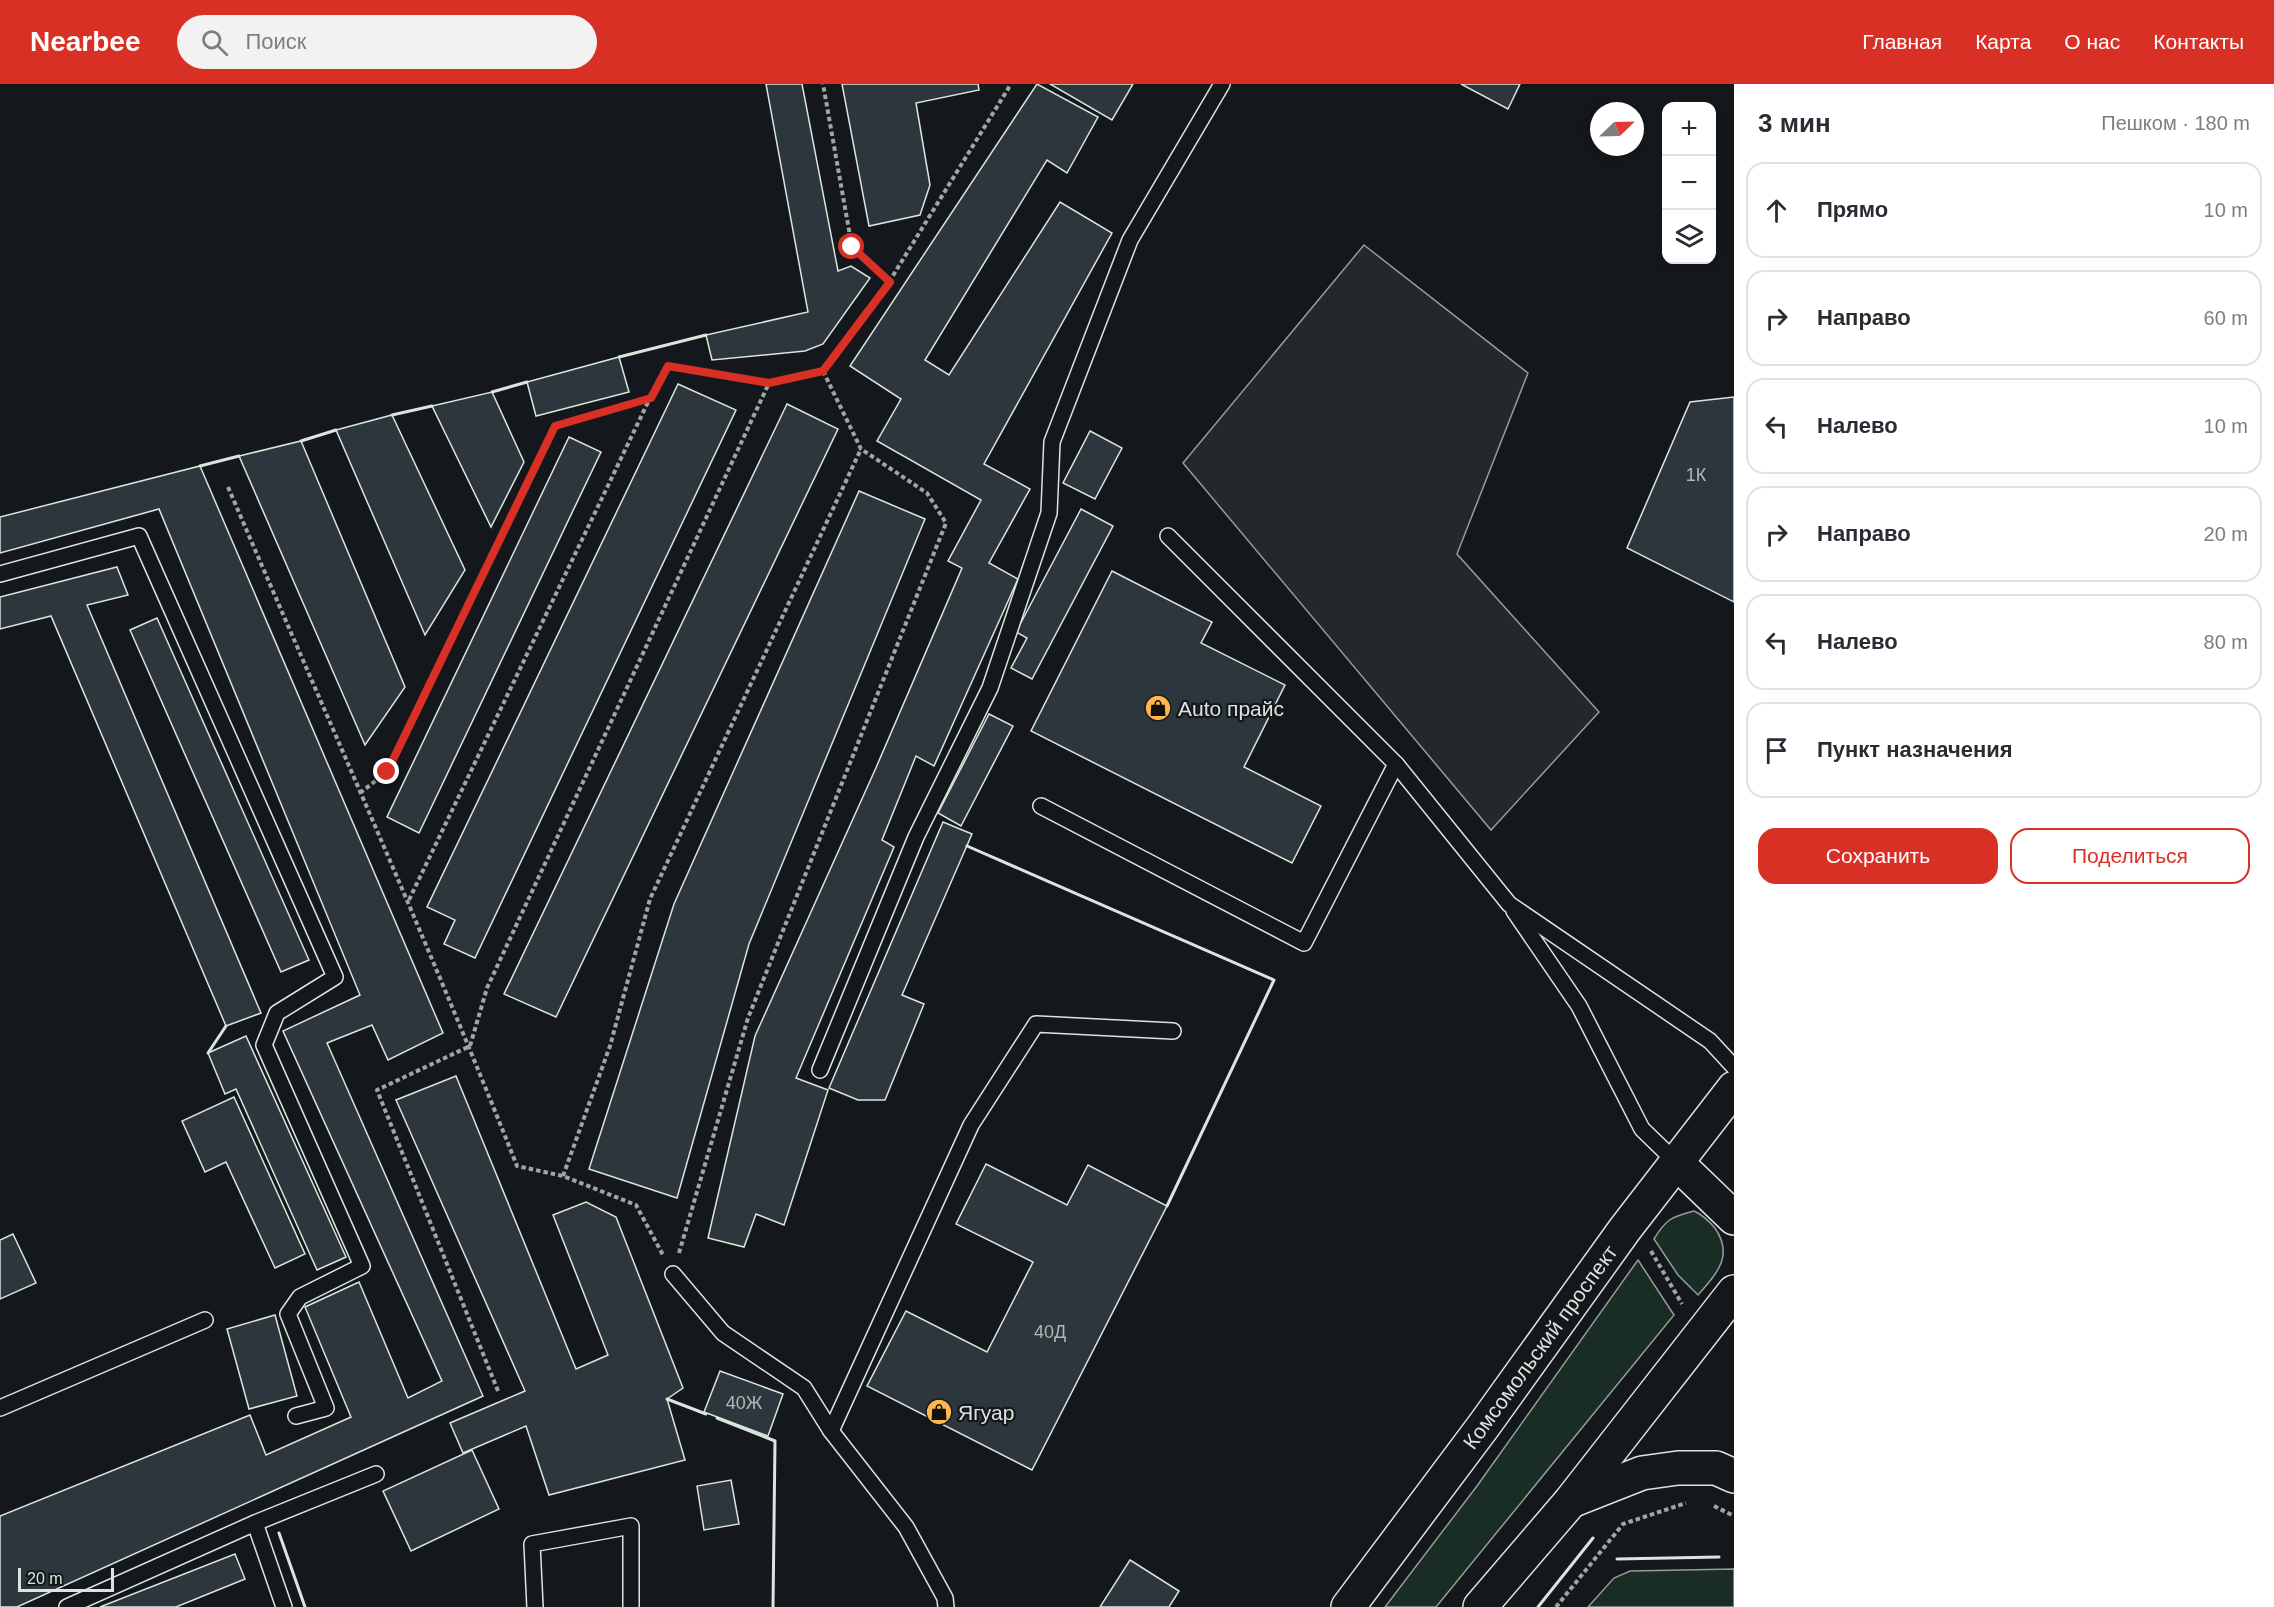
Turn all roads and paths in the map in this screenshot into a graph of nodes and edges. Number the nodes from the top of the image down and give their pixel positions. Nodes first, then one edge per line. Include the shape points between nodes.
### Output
1 (823, 84) edge
2 (1011, 84) edge
3 (1222, 84) edge
4 (890, 282) junction
5 (823, 371) junction
6 (769, 383) junction
7 (651, 398) junction
8 (861, 449) junction
9 (228, 487) dead end
10 (1168, 536) dead end
11 (0, 574) edge
12 (1396, 764) junction
13 (360, 793) junction
14 (1041, 806) dead end
15 (409, 901) junction
16 (1509, 904) junction
17 (1173, 1031) dead end
18 (470, 1046) junction
19 (1734, 1067) edge
20 (820, 1070) dead end
21 (1734, 1088) edge
22 (1677, 1163) junction
23 (563, 1176) junction
24 (1734, 1218) edge
25 (1647, 1245) dead end
26 (673, 1274) junction
27 (1734, 1292) edge
28 (1684, 1307) dead end
29 (205, 1320) dead end
30 (498, 1391) dead end
31 (0, 1408) edge
32 (296, 1416) dead end
33 (831, 1431) junction
34 (376, 1474) dead end
35 (1734, 1476) edge
36 (1570, 1502) junction
37 (1691, 1502) dead end
38 (255, 1523) junction
39 (67, 1607) edge
40 (284, 1607) edge
41 (535, 1607) edge
42 (630, 1607) edge
43 (946, 1607) edge
44 (1348, 1607) edge
45 (1480, 1607) edge
46 (1556, 1607) edge

1 - 4 path via 852,247
2 - 4 path
3 - 20 lane via 1130,240 1052,442 1049,513 990,688 916,837
4 - 5 path
5 - 6 path
5 - 8 path
6 - 7 path via 668,366
6 - 18 path via 487,988
7 - 13 path via 555,426 387,772
7 - 15 path
8 - 23 path via 650,899 610,1046
8 - 26 path via 927,493 946,523 748,1018
9 - 13 path
10 - 12 lane
11 - 32 lane via 139,536 334,977 277,1012 264,1045 362,1266 300,1297 288,1314 326,1408
12 - 14 lane via 1304,943
12 - 16 lane
13 - 15 path
15 - 18 path
16 - 19 lane via 1710,1041
16 - 22 lane via 1579,1006 1642,1129
17 - 33 lane via 1036,1024 971,1125
18 - 23 path via 517,1166
18 - 30 path via 377,1090
21 - 22 main road, Комсомольский проспект
22 - 24 main road
22 - 44 main road, Комсомольский проспект
23 - 26 path via 636,1205
25 - 28 path
26 - 33 lane via 723,1334 804,1388
27 - 36 main road
29 - 31 lane
33 - 43 lane via 906,1527 945,1598
34 - 38 lane
35 - 36 main road via 1716,1468 1642,1473
36 - 45 main road
37 - 46 path via 1623,1524
38 - 39 lane
38 - 40 lane
41 - 42 lane via 532,1544 631,1526

